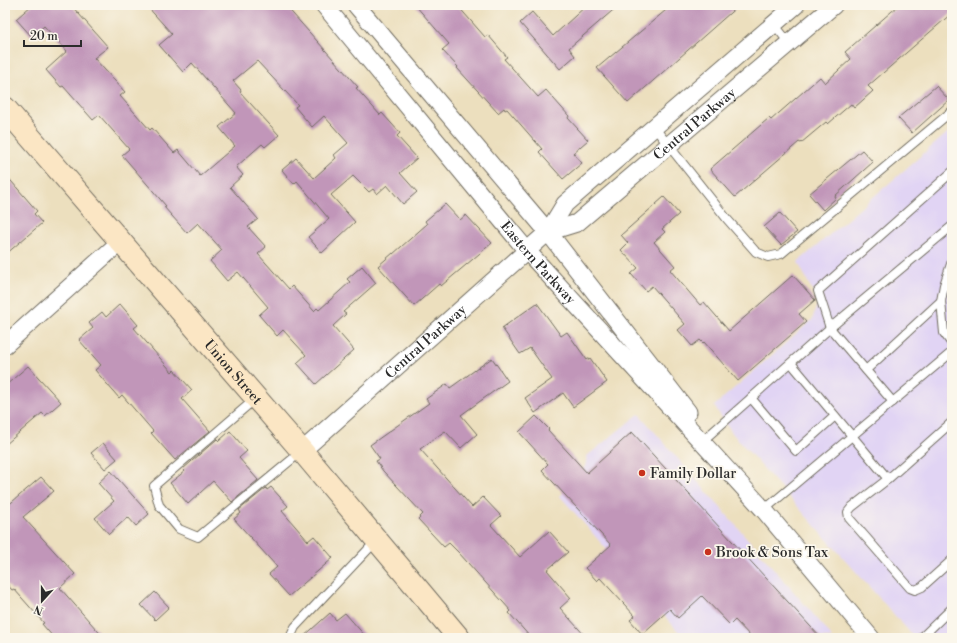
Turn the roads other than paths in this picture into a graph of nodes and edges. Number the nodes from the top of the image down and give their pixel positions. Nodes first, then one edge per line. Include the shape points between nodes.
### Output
1 (356, 5) edge
2 (796, 5) edge
3 (834, 5) edge
4 (332, 8) edge
5 (774, 24) junction
6 (789, 43) junction
7 (5, 108) edge
8 (952, 111) edge
9 (654, 127) junction
10 (668, 146) junction
11 (952, 172) edge
12 (952, 226) edge
13 (548, 232) junction
14 (120, 242) junction
15 (528, 252) junction
16 (952, 261) edge
17 (941, 301) junction
18 (830, 328) junction
19 (952, 344) edge
20 (5, 345) edge
21 (952, 352) edge
22 (791, 363) junction
23 (866, 370) junction
24 (256, 398) junction
25 (751, 398) junction
26 (893, 402) junction
27 (835, 416) junction
28 (952, 422) edge
29 (852, 436) junction
30 (707, 437) junction
31 (302, 451) junction
32 (888, 478) junction
33 (764, 510) junction
34 (376, 540) junction
35 (952, 560) edge
36 (952, 608) edge
37 (290, 638) edge
38 (458, 638) edge
39 (871, 638) edge
40 (921, 638) edge

1 - 13 street, Eastern Parkway
2 - 5 street, Central Parkway
3 - 6 street, Central Parkway
4 - 15 street, Eastern Parkway
5 - 6 lane
5 - 9 street, Central Parkway
6 - 10 street, Central Parkway
7 - 14 main road, Union Street
8 - 10 lane via 781,254 768,257 756,252 726,219
9 - 10 lane
9 - 13 street, Central Parkway via 564,204
10 - 13 street, Central Parkway via 577,223
11 - 18 lane via 818,291
12 - 18 lane
13 - 15 street, Central Parkway
13 - 30 street, Eastern Parkway
14 - 20 street
14 - 24 main road, Union Street
15 - 31 street, Central Parkway
15 - 33 street, Eastern Parkway
16 - 17 lane
17 - 19 lane via 944,333
17 - 23 lane
18 - 22 lane
18 - 23 lane
21 - 26 lane
22 - 25 lane
22 - 27 lane
23 - 26 lane
24 - 31 main road, Union Street
24 - 31 lane via 154,486 159,505 179,529 198,537
25 - 27 lane via 796,451
25 - 30 lane
26 - 29 lane
27 - 29 lane
28 - 32 lane
29 - 32 lane
29 - 33 lane
30 - 33 street, Eastern Parkway
31 - 34 main road, Union Street
32 - 35 lane via 852,507 848,512 849,518 910,588 922,588
33 - 39 street, Eastern Parkway
34 - 37 lane via 295,628
34 - 38 main road, Union Street
36 - 40 lane

